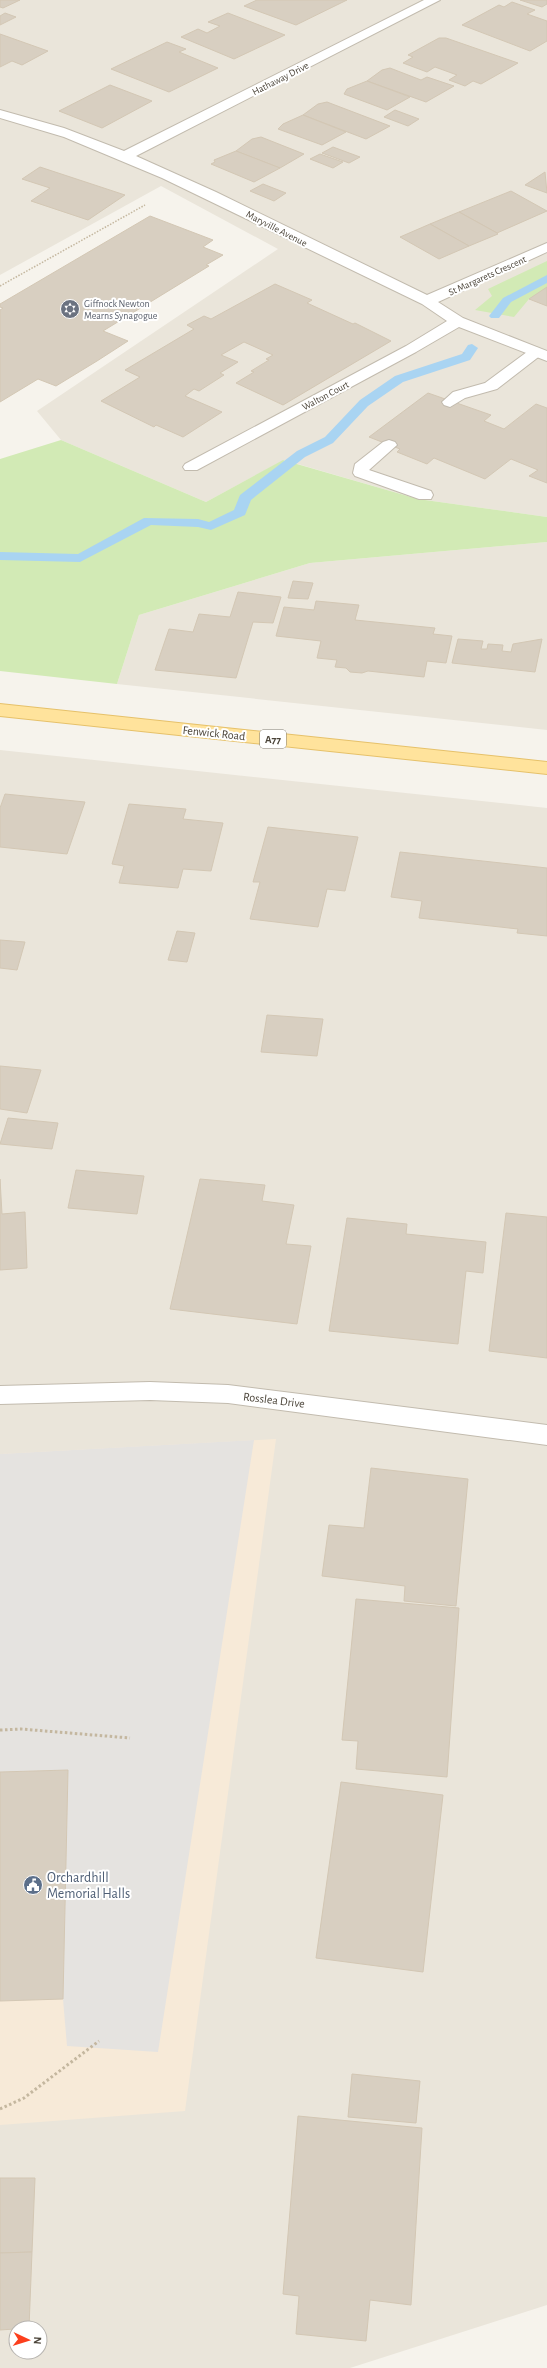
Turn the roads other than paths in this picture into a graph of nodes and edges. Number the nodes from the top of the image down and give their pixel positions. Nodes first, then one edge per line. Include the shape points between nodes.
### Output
1 (434, 0) edge
2 (0, 114) edge
3 (125, 156) junction
4 (547, 248) edge
5 (427, 301) junction
6 (458, 321) junction
7 (542, 354) edge
8 (450, 402) dead end
9 (389, 445) dead end
10 (191, 467) dead end
11 (425, 495) dead end
12 (0, 710) edge
13 (547, 768) edge
14 (0, 1395) edge
15 (547, 1435) edge

1 - 3 street, Hathaway Drive
2 - 3 street, Maryville Avenue via 77,137
3 - 5 street, Maryville Avenue
4 - 5 street, St Margarets Crescent
5 - 6 street, Maryville Avenue
6 - 7 street, Maryville Avenue
6 - 10 street, Walton Court via 411,350
7 - 8 street via 492,386 459,395
9 - 11 street via 361,467 361,473
12 - 13 main road, Fenwick Road / A77
14 - 15 street, Rosslea Drive via 150,1390 228,1394

